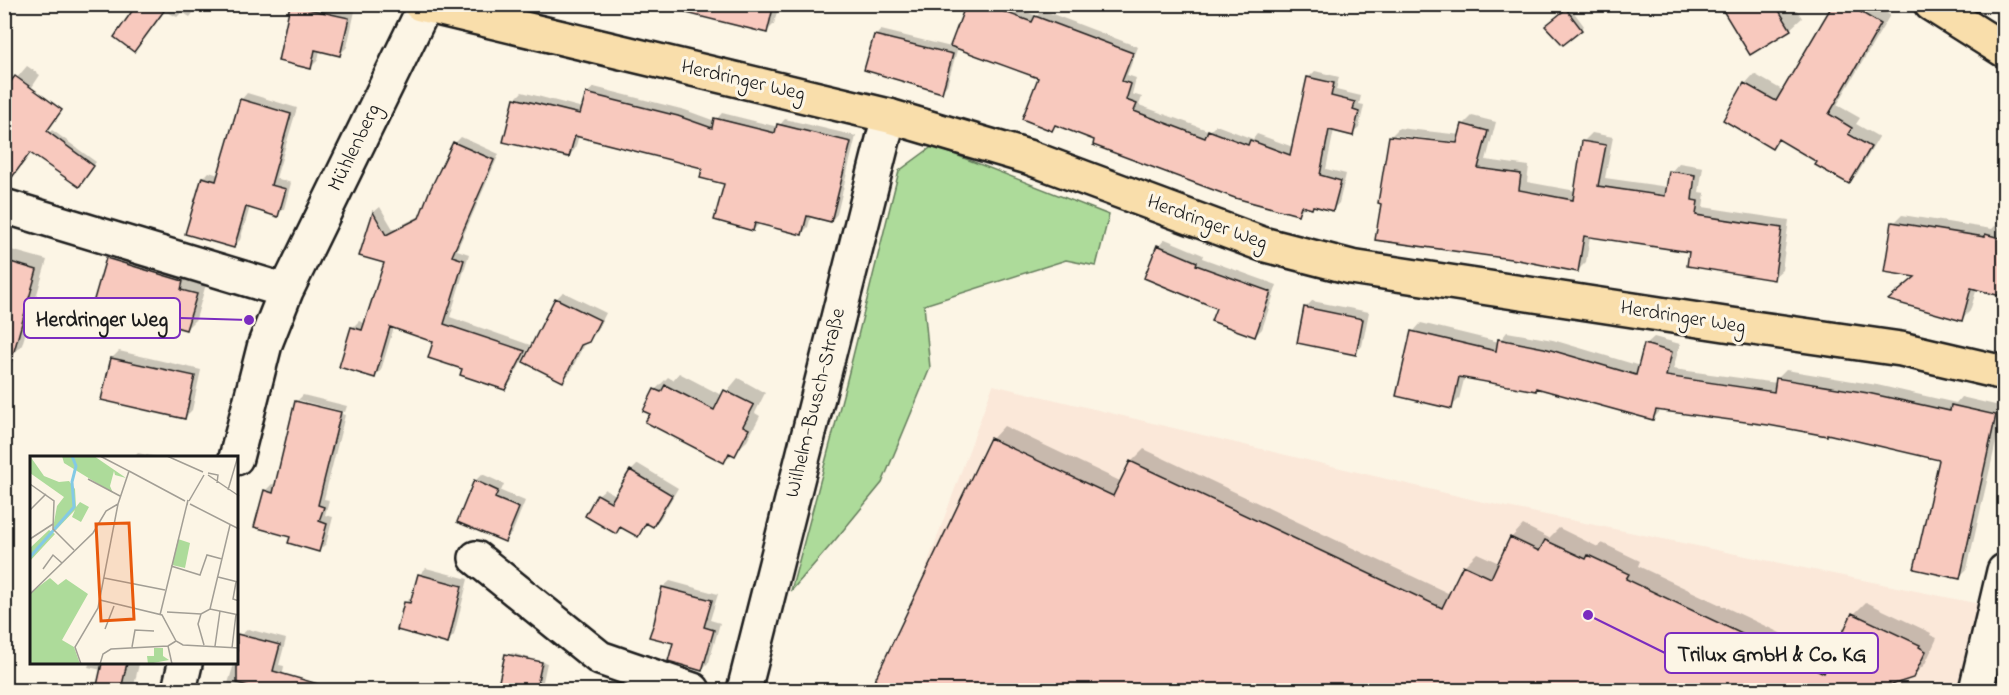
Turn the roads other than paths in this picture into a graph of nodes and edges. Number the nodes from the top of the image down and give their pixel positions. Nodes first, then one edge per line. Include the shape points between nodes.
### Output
1 (1931, 4) edge
2 (423, 5) edge
3 (2004, 50) edge
4 (889, 116) junction
5 (4, 207) edge
6 (286, 291) junction
7 (2004, 374) edge
8 (237, 456) edge
9 (476, 558) dead end
10 (2004, 571) edge
11 (185, 665) edge
12 (179, 690) edge
13 (693, 690) edge
14 (744, 690) edge
15 (1976, 690) edge

1 - 3 main road
2 - 4 main road, Herdringer Weg
2 - 6 street, Mühlenberg
4 - 7 main road, Herdringer Weg via 1028,157 1262,244 1351,267 1901,349
4 - 14 street, Wilhelm-Busch-Straße
5 - 6 street
6 - 8 street, Mühlenberg via 266,344
9 - 13 street via 600,658
10 - 15 street
11 - 12 street

